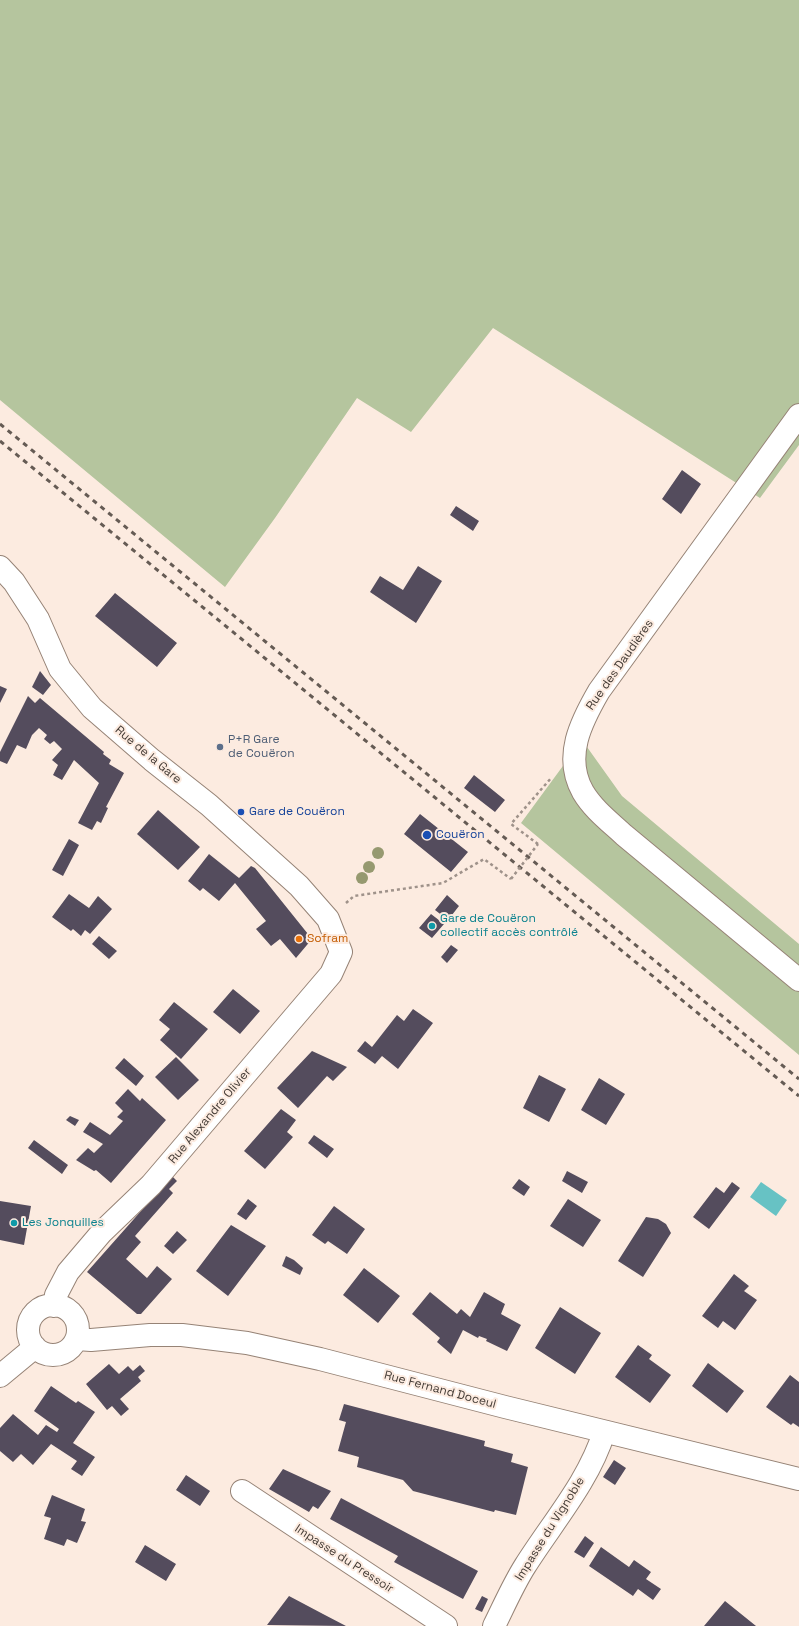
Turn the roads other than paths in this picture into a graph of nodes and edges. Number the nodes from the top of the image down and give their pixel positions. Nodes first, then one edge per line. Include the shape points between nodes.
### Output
1 (799, 415) edge
2 (0, 567) edge
3 (328, 919) joint
4 (799, 980) edge
5 (54, 1306) junction
6 (77, 1339) junction
7 (35, 1347) junction
8 (0, 1376) edge
9 (604, 1432) junction
10 (799, 1479) edge
11 (242, 1492) dead end
12 (446, 1626) edge
13 (494, 1626) edge

1 - 4 street, Rue des Daudières via 599,691 582,722 574,751 577,778 596,809
2 - 3 street, Rue de la Gare via 14,582 38,619 60,670 92,708 220,815 299,886
3 - 5 street, Rue Alexandre Olivier via 341,952 331,974 151,1185 102,1232 68,1272 56,1295
5 - 6 street via 62,1307 74,1316
5 - 7 street via 38,1310 32,1317 28,1333
6 - 7 street via 66,1352 58,1355 49,1355
6 - 9 street, Rue Fernand Doceul via 182,1335 247,1343 320,1359
7 - 8 street
9 - 10 street, Rue Fernand Doceul
9 - 13 street, Impasse du Vignoble via 598,1451 584,1476 524,1568
11 - 12 street, Impasse du Pressoir

